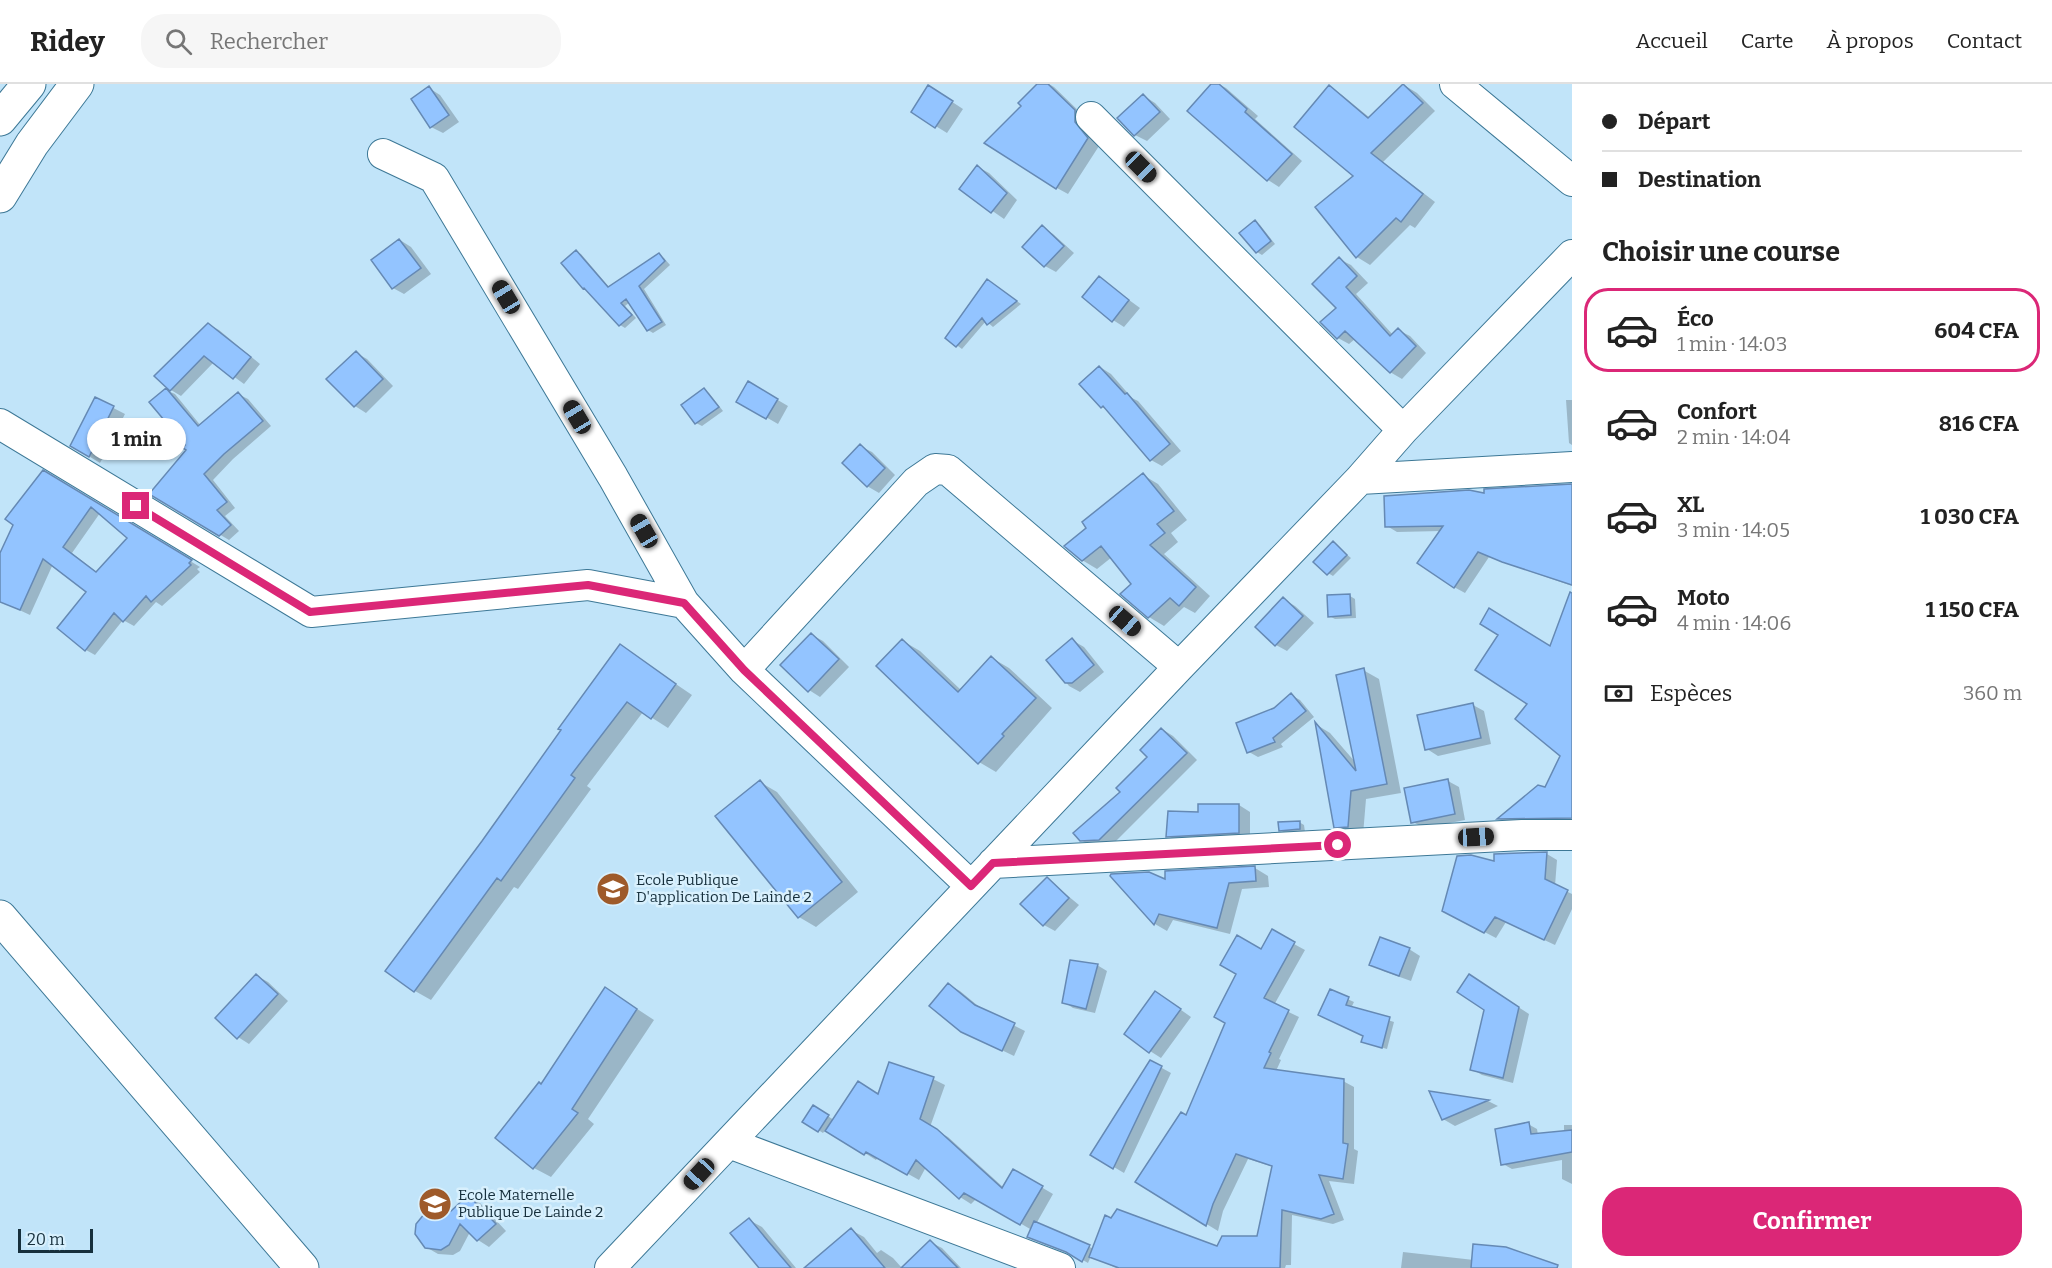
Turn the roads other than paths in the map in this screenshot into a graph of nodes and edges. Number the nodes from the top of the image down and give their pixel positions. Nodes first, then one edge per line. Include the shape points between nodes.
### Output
1 (29, 84) edge
2 (76, 84) edge
3 (1455, 84) edge
4 (1091, 117) dead end
5 (0, 119) edge
6 (383, 154) dead end
7 (1572, 181) edge
8 (0, 196) edge
9 (1572, 255) edge
10 (0, 424) edge
11 (1403, 430) junction
12 (1572, 467) edge
13 (1360, 479) junction
14 (684, 603) junction
15 (1179, 667) junction
16 (744, 670) junction
17 (1572, 835) edge
18 (993, 863) junction
19 (971, 886) junction
20 (0, 917) edge
21 (729, 1143) junction
22 (302, 1268) edge
23 (610, 1268) edge
24 (1060, 1268) edge

1 - 5 street
2 - 8 street
3 - 7 street
4 - 11 street
6 - 14 street via 434,178
9 - 11 street
10 - 14 street via 310,612 588,585
11 - 13 street
12 - 13 street
13 - 15 street
14 - 16 street
15 - 16 street via 948,470 935,469 916,482
15 - 18 street
16 - 19 street
17 - 18 street
18 - 19 street
19 - 21 street
20 - 22 street
21 - 23 street
21 - 24 street

